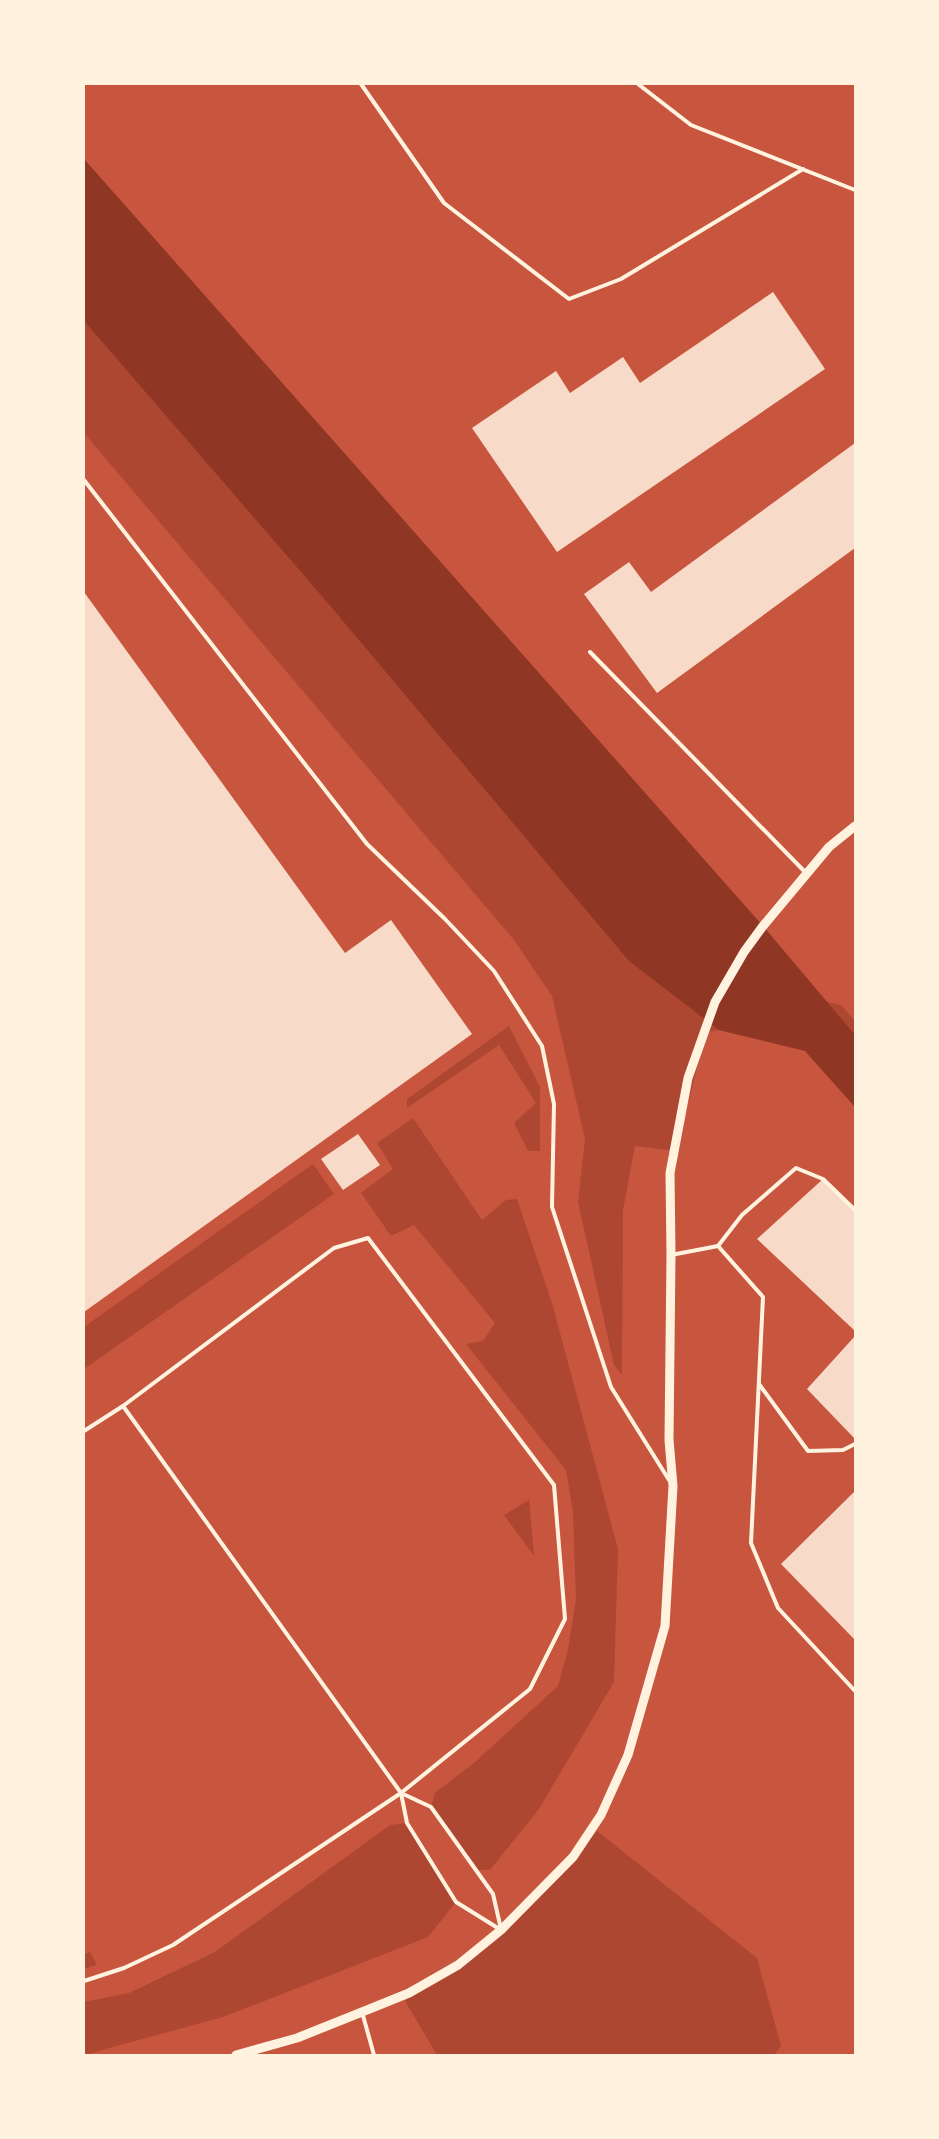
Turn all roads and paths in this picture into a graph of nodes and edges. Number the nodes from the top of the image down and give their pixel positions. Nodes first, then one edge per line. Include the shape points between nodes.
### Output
1 (361, 84) edge
2 (638, 84) edge
3 (803, 169) junction
4 (855, 190) edge
5 (84, 480) edge
6 (590, 652) dead end
7 (855, 826) edge
8 (806, 873) junction
9 (855, 1210) edge
10 (718, 1246) junction
11 (671, 1255) junction
12 (759, 1384) junction
13 (123, 1406) junction
14 (84, 1431) edge
15 (855, 1444) edge
16 (673, 1486) junction
17 (855, 1691) edge
18 (401, 1793) junction
19 (501, 1930) junction
20 (84, 1981) edge
21 (362, 2012) junction
22 (236, 2055) edge
23 (374, 2055) edge

1 - 3 lane via 444,203 569,299 621,280
2 - 3 lane via 690,125
3 - 4 lane
5 - 16 lane via 367,844 494,971 542,1046 554,1104 552,1207 611,1386
6 - 8 lane
7 - 8 street via 829,847
8 - 11 street via 730,974 708,1020 688,1078 670,1173
9 - 10 lane via 823,1179 796,1168 742,1215
10 - 11 lane
10 - 12 lane via 763,1296
11 - 16 street via 669,1440
12 - 15 lane via 808,1451 843,1450
12 - 17 lane via 751,1543 778,1608
13 - 14 lane
13 - 18 lane
13 - 18 lane via 334,1248 368,1238 554,1485 565,1619 530,1689
16 - 19 street via 665,1626 628,1755 601,1815 573,1857
18 - 19 lane via 431,1807 493,1894
18 - 19 lane via 406,1823 456,1902
18 - 20 lane via 173,1946 124,1968
19 - 21 street via 458,1965 409,1993
21 - 22 street via 297,2038
21 - 23 lane

